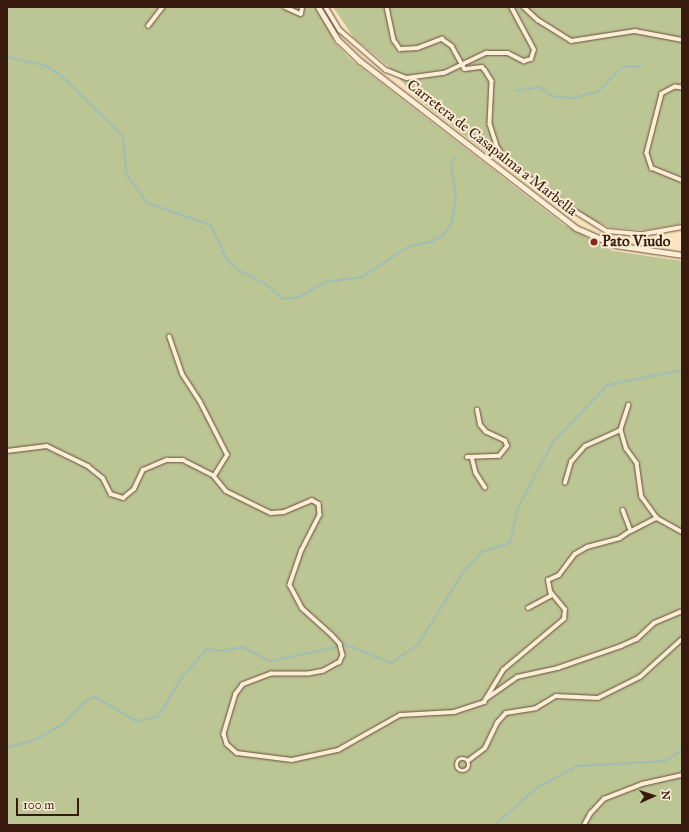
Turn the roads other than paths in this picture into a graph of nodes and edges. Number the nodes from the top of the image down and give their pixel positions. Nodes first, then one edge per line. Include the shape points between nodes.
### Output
1 (162, 7) edge
2 (286, 7) edge
3 (318, 7) edge
4 (326, 7) edge
5 (388, 7) edge
6 (510, 7) edge
7 (524, 7) edge
8 (302, 8) edge
9 (148, 26) dead end
10 (682, 40) edge
11 (461, 65) junction
12 (682, 88) edge
13 (682, 180) edge
14 (682, 227) edge
15 (682, 255) edge
16 (169, 337) dead end
17 (629, 405) dead end
18 (477, 410) dead end
19 (621, 430) junction
20 (7, 451) edge
21 (467, 457) dead end
22 (472, 457) junction
23 (214, 476) junction
24 (565, 483) dead end
25 (485, 487) dead end
26 (623, 510) dead end
27 (657, 518) junction
28 (630, 531) junction
29 (682, 532) edge
30 (552, 594) junction
31 (528, 608) dead end
32 (682, 611) edge
33 (682, 633) edge
34 (682, 639) edge
35 (486, 699) junction
36 (468, 762) dead end
37 (682, 775) edge
38 (584, 825) edge

1 - 9 street
2 - 8 street via 301,14
3 - 15 main road, Carretera de Casapalma a Marbella via 338,40 360,61 576,228 615,245
4 - 11 street via 340,30 386,70 407,78 425,78
5 - 11 street via 394,40 400,49 418,48 435,39 442,39 452,46
6 - 11 street via 529,40 533,58 524,61 508,53 494,52 469,59
7 - 10 street via 571,41 634,31
11 - 14 street via 465,69 482,67 489,75 492,89 490,124 494,139 504,157 588,222 607,231 626,234 643,234
12 - 13 street via 675,87 662,94 647,153 652,168
16 - 23 street via 182,374 203,406 227,455
17 - 19 street
18 - 22 street via 480,425 486,432 505,441 507,446 498,456
19 - 24 street via 580,450 571,462
19 - 27 street via 626,448 637,463 642,497
20 - 23 street via 46,446 88,466 103,478 112,494 122,498 134,489 144,470 167,460 183,460
21 - 22 street
22 - 25 street via 476,473
23 - 35 street via 226,491 271,513 284,512 308,501 319,504 320,515 302,550 290,585 302,608 340,644 343,655 340,662 324,671 309,674 272,674 243,685 236,694 225,728 225,739 232,749 243,754 292,760 338,750 400,715 454,712
26 - 28 street
27 - 28 street
27 - 29 street
28 - 30 street via 620,538 587,547 568,560 559,574 548,580
30 - 31 street
30 - 35 street via 565,610 564,619 500,673
32 - 35 street via 654,623 637,639 558,668 517,678
33 - 34 street
34 - 36 street via 640,677 598,698 556,696 536,708 506,714 497,722 485,748
37 - 38 street via 642,784 604,799

